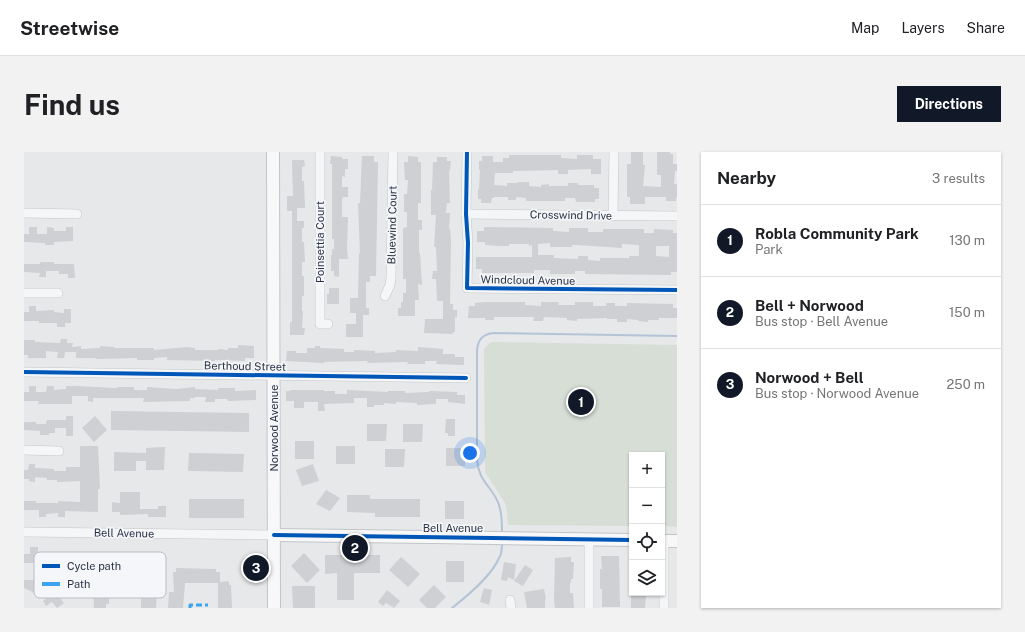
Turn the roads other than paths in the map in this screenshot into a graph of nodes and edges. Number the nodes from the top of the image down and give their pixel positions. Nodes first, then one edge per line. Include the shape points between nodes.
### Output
1 (273, 152) edge
2 (320, 152) edge
3 (393, 152) edge
4 (467, 152) edge
5 (614, 152) edge
6 (24, 213) edge
7 (77, 214) dead end
8 (466, 214) junction
9 (613, 216) junction
10 (677, 216) edge
11 (677, 290) edge
12 (24, 293) edge
13 (58, 293) dead end
14 (385, 296) dead end
15 (328, 324) dead end
16 (24, 372) edge
17 (274, 376) junction
18 (466, 378) dead end
19 (24, 450) edge
20 (59, 451) dead end
21 (24, 532) edge
22 (274, 535) junction
23 (589, 539) junction
24 (629, 540) edge
25 (665, 541) edge
26 (677, 541) edge
27 (663, 560) edge
28 (274, 608) edge
29 (589, 608) edge
30 (664, 608) edge

1 - 17 main road, Norwood Avenue
2 - 15 street, Poinsettia Court via 320,324
3 - 14 street, Bluewind Court via 391,278
4 - 8 street, Windcloud Avenue
5 - 9 street
6 - 7 street
8 - 9 street, Crosswind Drive
8 - 11 street, Windcloud Avenue via 467,288
9 - 10 street, Crosswind Drive
12 - 13 street
16 - 17 street, Berthoud Street
17 - 18 street, Berthoud Street
17 - 22 main road, Norwood Avenue
19 - 20 street
21 - 22 street, Bell Avenue
22 - 23 main road, Bell Avenue
22 - 28 main road, Norwood Avenue
23 - 24 main road, Bell Avenue
23 - 29 street
25 - 26 main road
27 - 30 street

